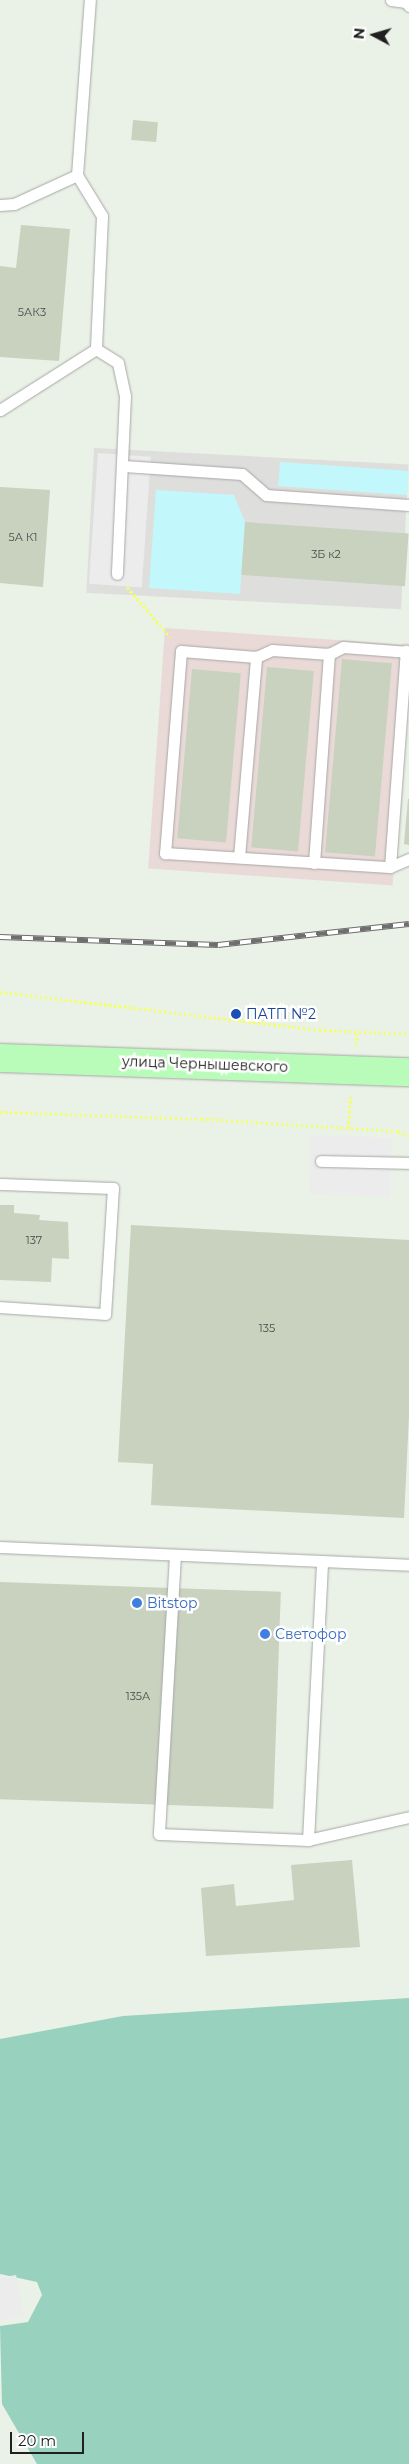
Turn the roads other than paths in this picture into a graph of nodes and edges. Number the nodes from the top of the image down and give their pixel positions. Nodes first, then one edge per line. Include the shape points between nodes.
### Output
1 (90, 0) edge
2 (391, 0) edge
3 (408, 3) edge
4 (77, 175) junction
5 (0, 205) edge
6 (96, 349) junction
7 (0, 410) edge
8 (124, 466) junction
9 (409, 505) edge
10 (117, 574) road end
11 (408, 651) edge
12 (330, 654) junction
13 (256, 657) junction
14 (239, 858) junction
15 (409, 859) edge
16 (314, 862) junction
17 (390, 867) junction
18 (0, 1058) edge
19 (409, 1072) edge
20 (320, 1161) dead end
21 (409, 1163) edge
22 (0, 1184) edge
23 (0, 1307) edge
24 (0, 1547) edge
25 (175, 1555) junction
26 (322, 1562) junction
27 (409, 1565) edge
28 (409, 1817) edge
29 (308, 1840) junction

1 - 4 lane
2 - 3 lane
4 - 5 lane via 14,204
4 - 6 lane via 102,216
6 - 7 lane
6 - 8 lane via 118,363 125,396
8 - 9 lane via 242,474 266,495
8 - 10 lane
11 - 12 lane via 343,647
11 - 17 lane
12 - 13 lane via 272,650
12 - 16 lane
13 - 14 lane
13 - 14 lane via 181,651 165,853
14 - 16 lane
15 - 17 lane
16 - 17 lane
18 - 19 main road, улица Чернышевского
20 - 21 lane
22 - 23 lane via 113,1188 105,1314
24 - 25 lane
25 - 26 lane
25 - 29 lane via 158,1834
26 - 27 lane
26 - 29 lane
28 - 29 lane

